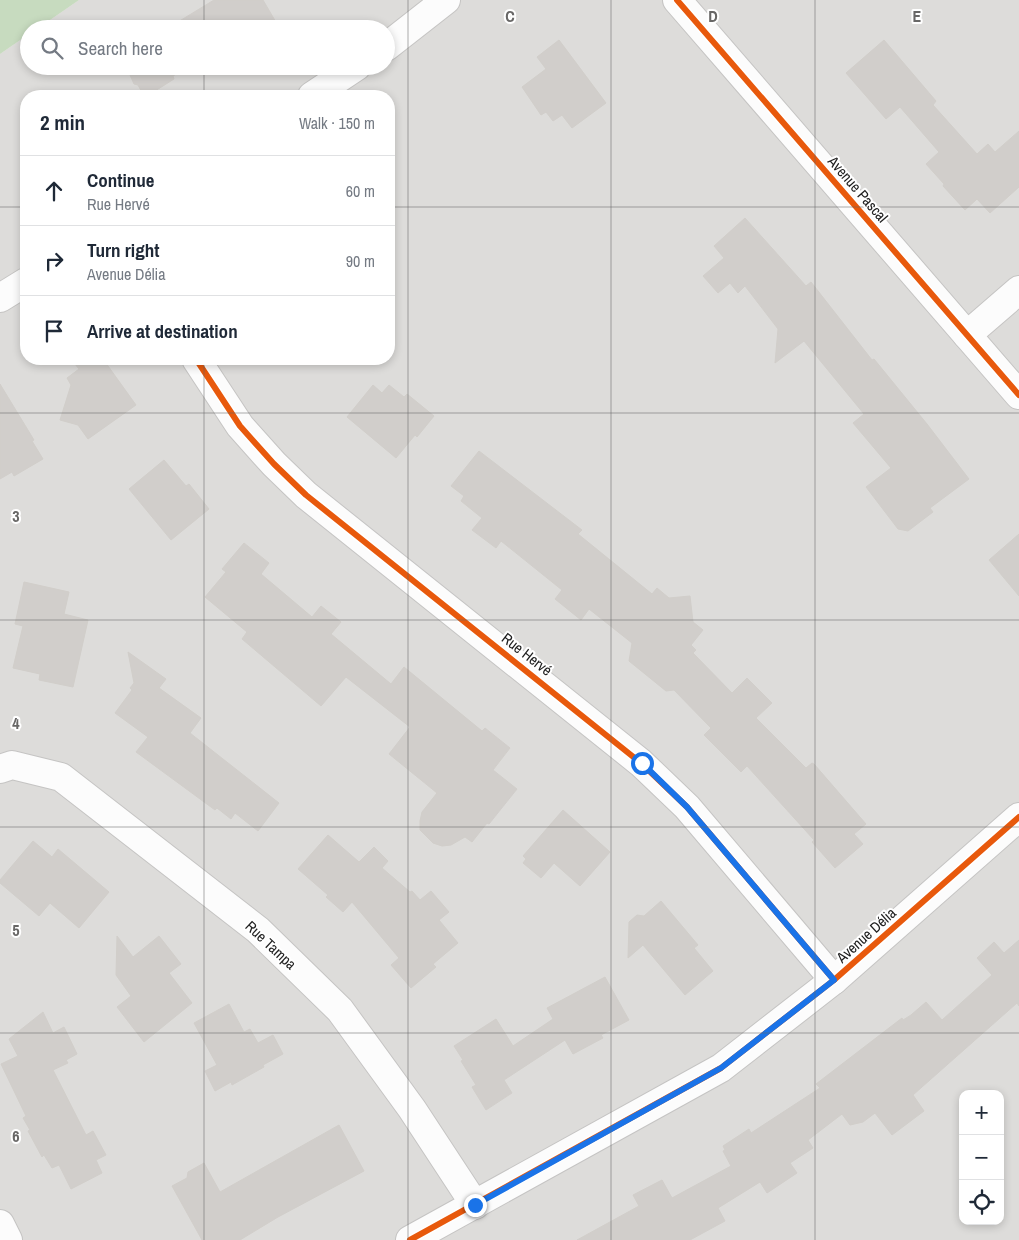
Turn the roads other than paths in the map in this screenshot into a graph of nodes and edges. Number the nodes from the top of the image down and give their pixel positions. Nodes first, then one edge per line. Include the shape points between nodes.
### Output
1 (446, 0) edge
2 (677, 0) edge
3 (395, 40) edge
4 (344, 75) edge
5 (321, 90) edge
6 (20, 286) edge
7 (1019, 290) edge
8 (0, 298) edge
9 (967, 335) junction
10 (200, 365) edge
11 (1019, 395) edge
12 (0, 770) edge
13 (1019, 816) edge
14 (834, 980) junction
15 (475, 1205) junction
16 (0, 1224) edge
17 (8, 1240) edge
18 (410, 1240) edge

1 - 3 street
2 - 9 street, Avenue Pascal
4 - 5 street
6 - 8 street
7 - 9 street
9 - 11 street, Avenue Pascal
10 - 14 street, Rue Hervé via 240,426 306,495 642,763 687,807
12 - 15 street, Rue Tampa via 12,765 61,777 258,930 340,1010
13 - 14 street, Avenue Délia
14 - 15 street, Avenue Délia via 721,1068
15 - 18 street, Avenue Délia
16 - 17 street

